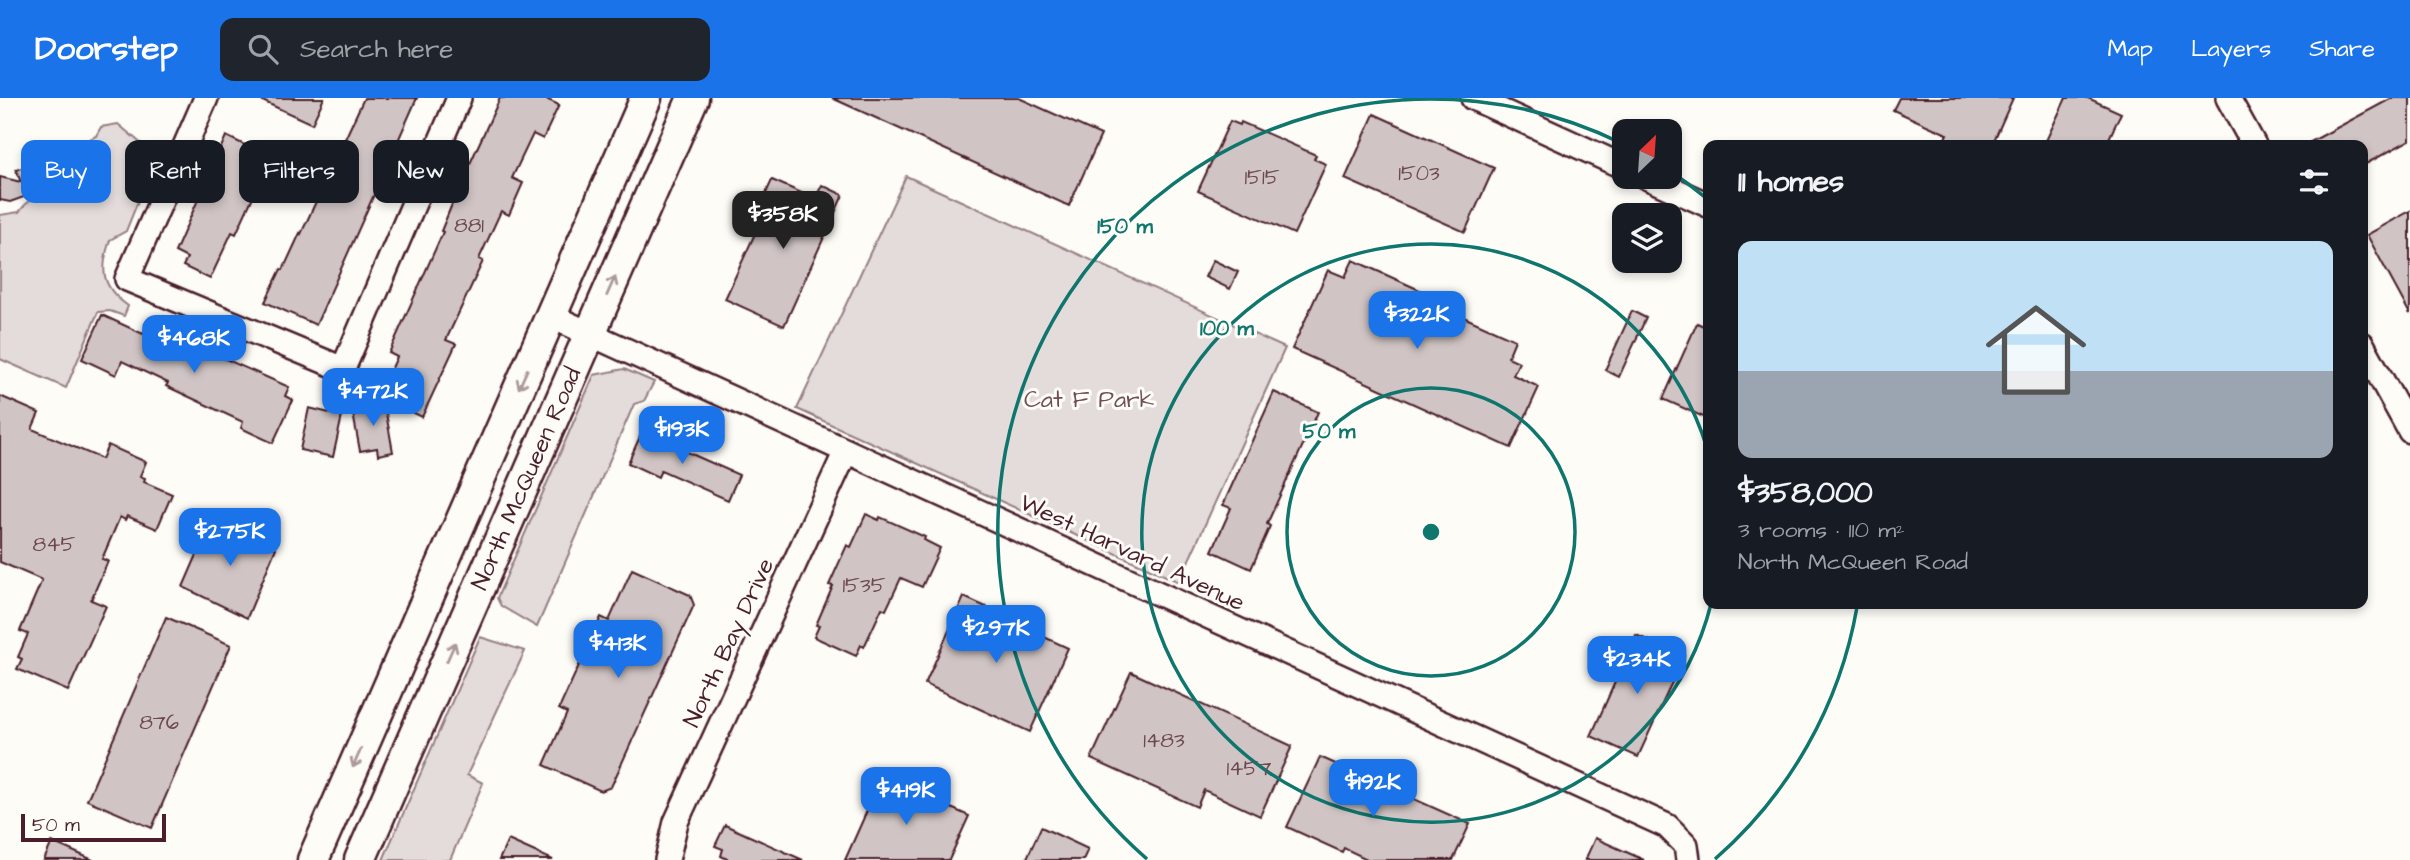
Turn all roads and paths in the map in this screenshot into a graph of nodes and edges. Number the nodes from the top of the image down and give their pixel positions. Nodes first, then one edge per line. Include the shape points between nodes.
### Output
1 (206, 98) edge
2 (459, 98) edge
3 (646, 98) edge
4 (693, 98) edge
5 (1473, 98) edge
6 (2228, 98) edge
7 (2251, 140) edge
8 (1612, 162) edge
9 (1673, 189) edge
10 (1703, 203) edge
11 (551, 316) junction
12 (590, 334) junction
13 (2368, 355) edge
14 (2410, 431) edge
15 (846, 451) junction
16 (384, 696) junction
17 (424, 714) junction
18 (1687, 853) edge
19 (313, 860) edge
20 (360, 860) edge
21 (667, 860) edge

1 - 2 street via 127,279 342,369
3 - 11 main road, North McQueen Road
12 -> 4 main road, North McQueen Road
5 - 8 street
6 - 7 street
9 - 10 street
11 - 12 street, West Harvard Avenue
11 -> 16 main road, North McQueen Road
12 - 15 street, West Harvard Avenue
17 -> 12 main road, North McQueen Road
13 - 14 street
15 - 18 street, West Harvard Avenue via 1667,826
15 - 21 street, North Bay Drive via 676,822
16 - 17 main road
16 -> 19 main road, North McQueen Road
17 - 20 main road, North McQueen Road

